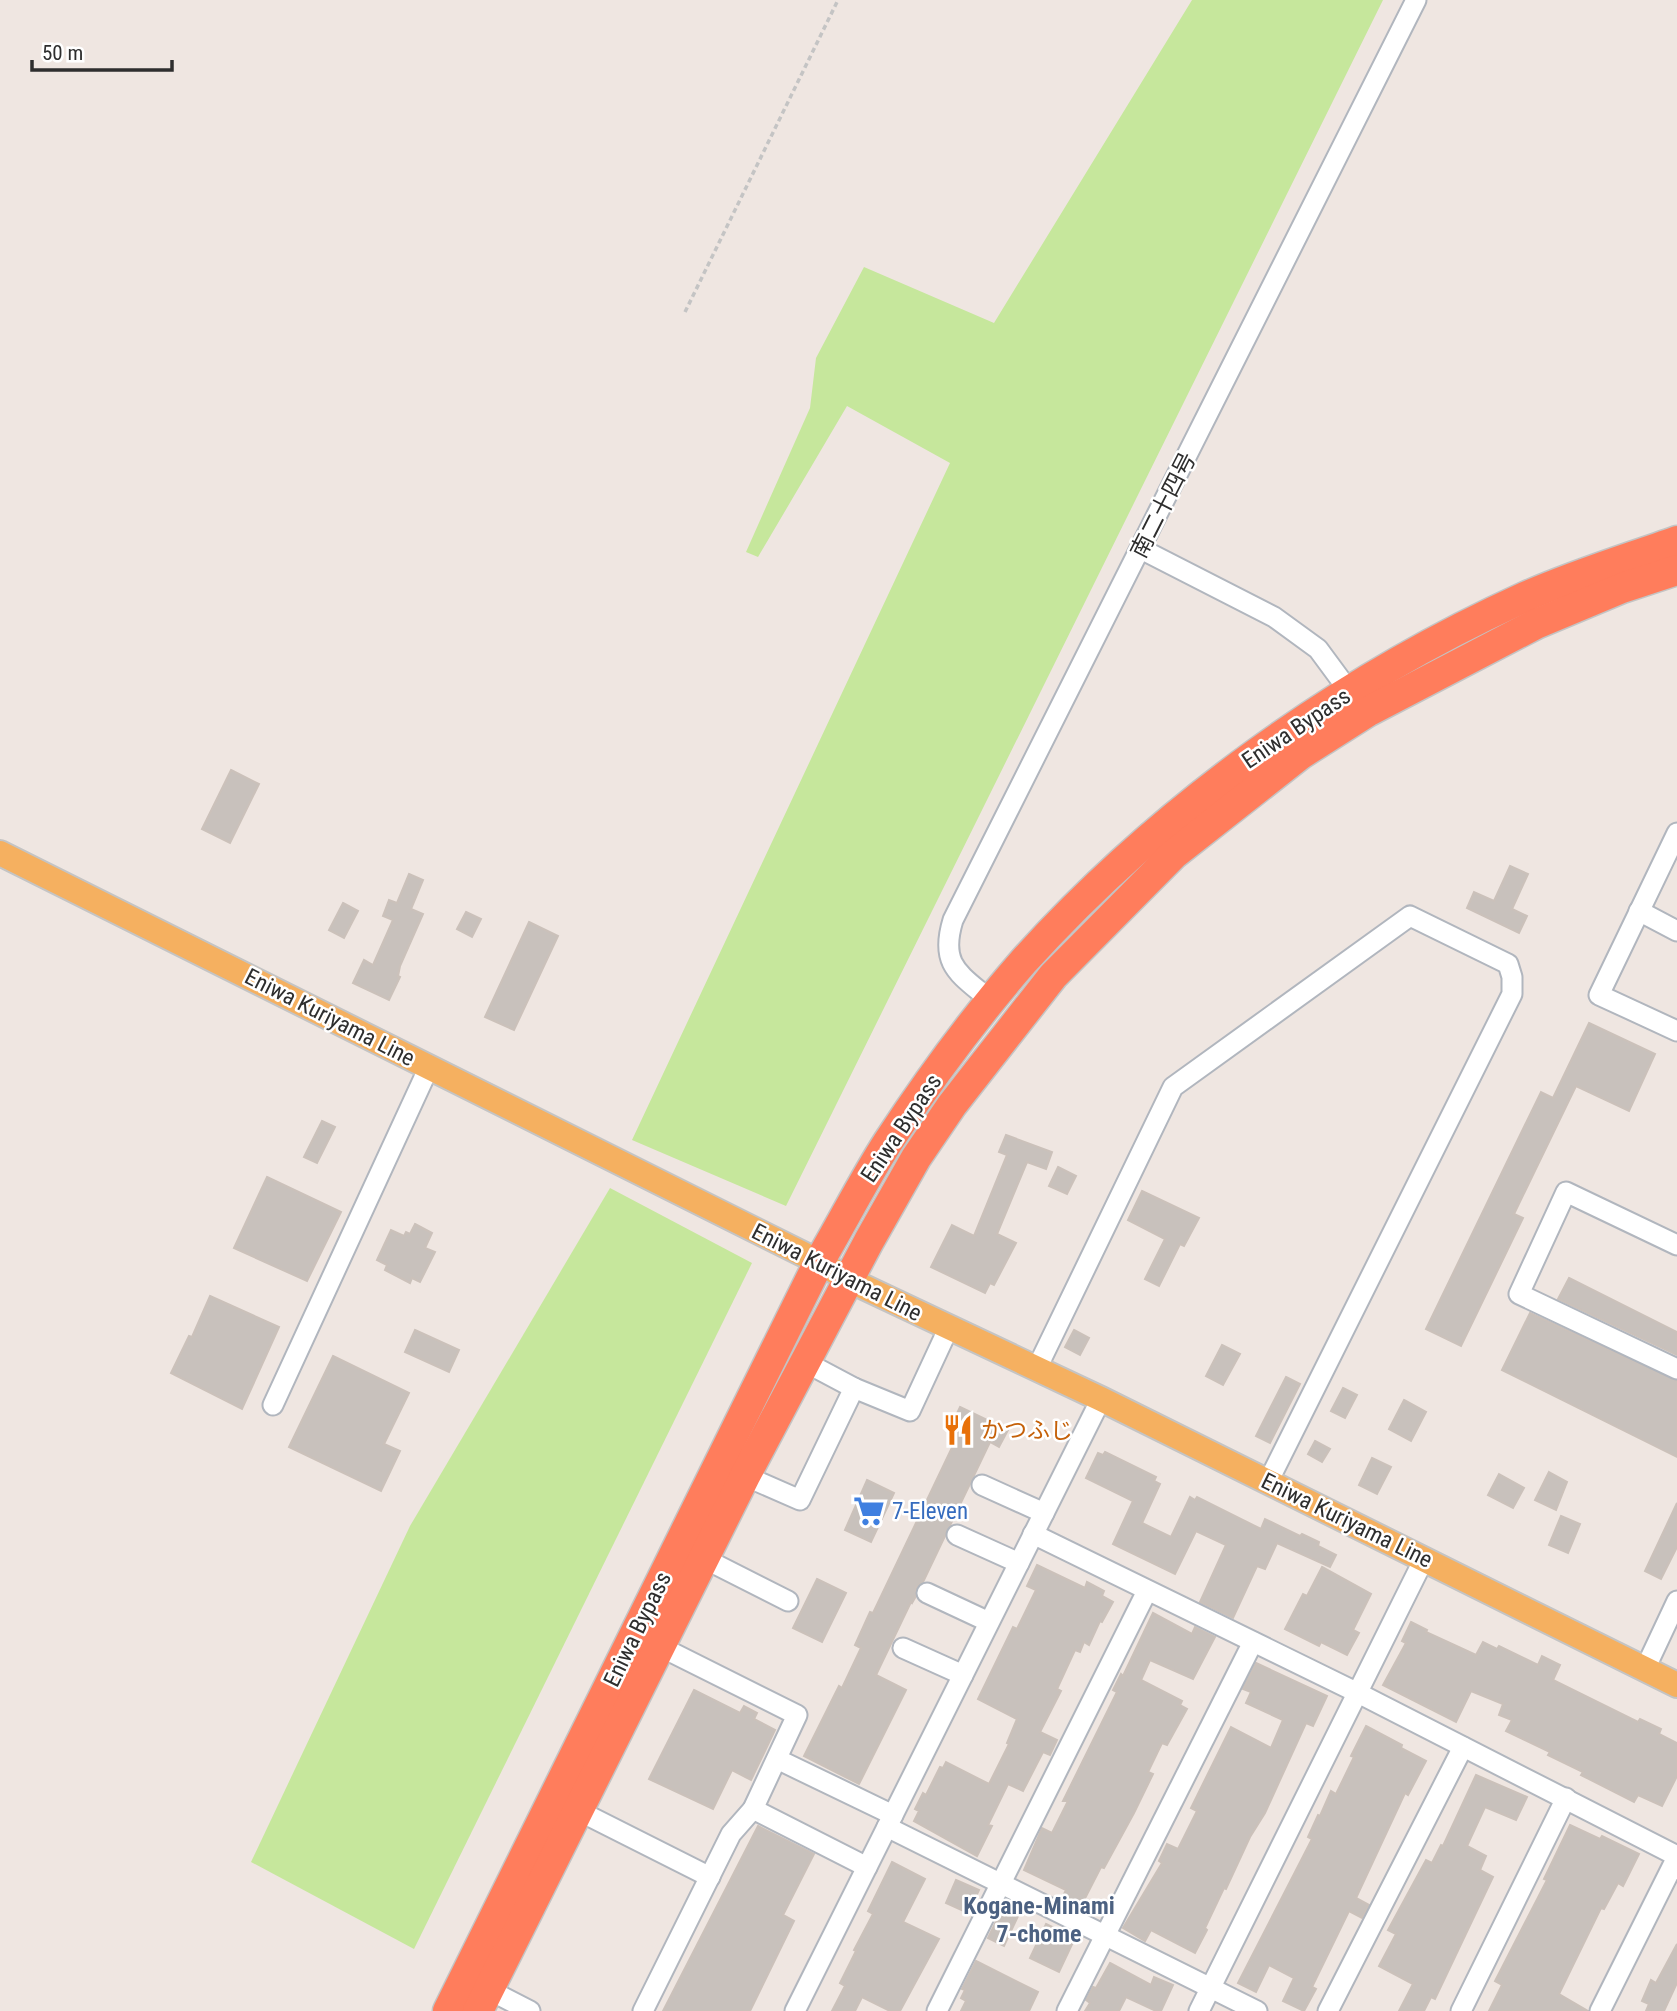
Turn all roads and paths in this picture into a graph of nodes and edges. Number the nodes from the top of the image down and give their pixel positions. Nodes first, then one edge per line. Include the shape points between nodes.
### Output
1 (838, 0) edge
2 (1416, 0) edge
3 (685, 312) dead end
4 (1677, 541) edge
5 (1141, 549) junction
6 (1677, 570) edge
7 (1349, 691) junction
8 (1677, 833) edge
9 (0, 853) edge
10 (1639, 911) junction
11 (1677, 931) edge
12 (991, 1001) junction
13 (1677, 1031) edge
14 (429, 1067) junction
15 (1677, 1245) edge
16 (819, 1262) junction
17 (849, 1280) junction
18 (949, 1327) junction
19 (805, 1362) junction
20 (1037, 1368) junction
21 (1677, 1369) edge
22 (854, 1388) junction
23 (1101, 1399) junction
24 (273, 1405) dead end
25 (745, 1476) junction
26 (1268, 1482) junction
27 (982, 1485) dead end
28 (1044, 1513) junction
29 (1033, 1534) junction
30 (957, 1535) dead end
31 (705, 1559) junction
32 (1424, 1559) junction
33 (1019, 1563) junction
34 (1147, 1591) junction
35 (927, 1593) dead end
36 (788, 1601) dead end
37 (1677, 1601) edge
38 (989, 1622) junction
39 (1253, 1642) junction
40 (662, 1647) junction
41 (903, 1648) dead end
42 (1644, 1669) junction
43 (963, 1675) junction
44 (1677, 1685) edge
45 (1358, 1693) junction
46 (1463, 1747) junction
47 (777, 1759) junction
48 (1566, 1798) junction
49 (753, 1809) junction
50 (579, 1811) junction
51 (890, 1821) junction
52 (1677, 1856) edge
53 (867, 1867) junction
54 (710, 1877) junction
55 (1000, 1884) junction
56 (1104, 1937) junction
57 (1211, 1988) junction
58 (484, 2000) edge
59 (448, 2011) edge
60 (530, 2011) edge
61 (643, 2011) edge
62 (796, 2011) edge
63 (937, 2011) edge
64 (1067, 2011) edge
65 (1199, 2011) edge
66 (1257, 2011) edge
67 (1328, 2011) edge
68 (1461, 2011) edge
69 (1600, 2011) edge

1 - 3 path
2 - 5 street, 南二十四号
4 - 7 highway, Eniwa Bypass via 1527,596
5 - 7 street via 1273,617 1318,649
5 - 12 street, 南二十四号 via 951,927 951,966
6 - 17 highway, Eniwa Bypass via 1536,624 1367,712 1301,754 1174,854 1053,976 992,1053 916,1158
7 - 12 highway, Eniwa Bypass via 1224,777 1104,879
8 - 10 street
9 - 14 main road, Eniwa Kuriyama Line
10 - 11 street
10 - 13 street via 1599,995
12 - 16 highway, Eniwa Bypass via 887,1143
14 - 16 main road, Eniwa Kuriyama Line
14 - 24 street
15 - 21 street via 1566,1192 1519,1294
16 - 17 main road, Eniwa Kuriyama Line
16 - 59 highway, Eniwa Bypass
17 - 18 main road, Eniwa Kuriyama Line
17 - 19 highway, Eniwa Bypass
18 - 20 main road, Eniwa Kuriyama Line
18 - 22 street via 910,1412
19 - 22 street
19 - 25 highway, Eniwa Bypass
20 - 23 main road, Eniwa Kuriyama Line
20 - 26 street via 1173,1087 1410,916 1508,964 1512,994
22 - 25 street via 800,1500
23 - 26 main road, Eniwa Kuriyama Line
23 - 28 street
25 - 31 highway, Eniwa Bypass
26 - 32 main road, Eniwa Kuriyama Line
27 - 28 street
28 - 29 street
29 - 33 street
29 - 34 street
30 - 33 street
31 - 36 street
31 - 40 highway, Eniwa Bypass
32 - 42 main road, Eniwa Kuriyama Line
32 - 45 street
33 - 38 street
34 - 39 street
34 - 55 street
35 - 38 street
37 - 42 street
38 - 43 street
39 - 45 street
39 - 56 street
40 - 47 street via 797,1716
40 - 50 highway, Eniwa Bypass
41 - 43 street
42 - 44 main road, Eniwa Kuriyama Line
43 - 51 street
45 - 46 street
45 - 57 street
46 - 48 street
46 - 67 street
47 - 49 street
47 - 51 street
48 - 52 street
48 - 68 street
49 - 53 street
49 - 54 street via 731,1834
50 - 54 street
50 - 58 highway, Eniwa Bypass
51 - 53 street
51 - 55 street
52 - 69 street
53 - 62 street
54 - 61 street
55 - 56 street
55 - 63 street
56 - 57 street
56 - 64 street
57 - 65 street
57 - 66 street
58 - 60 street

